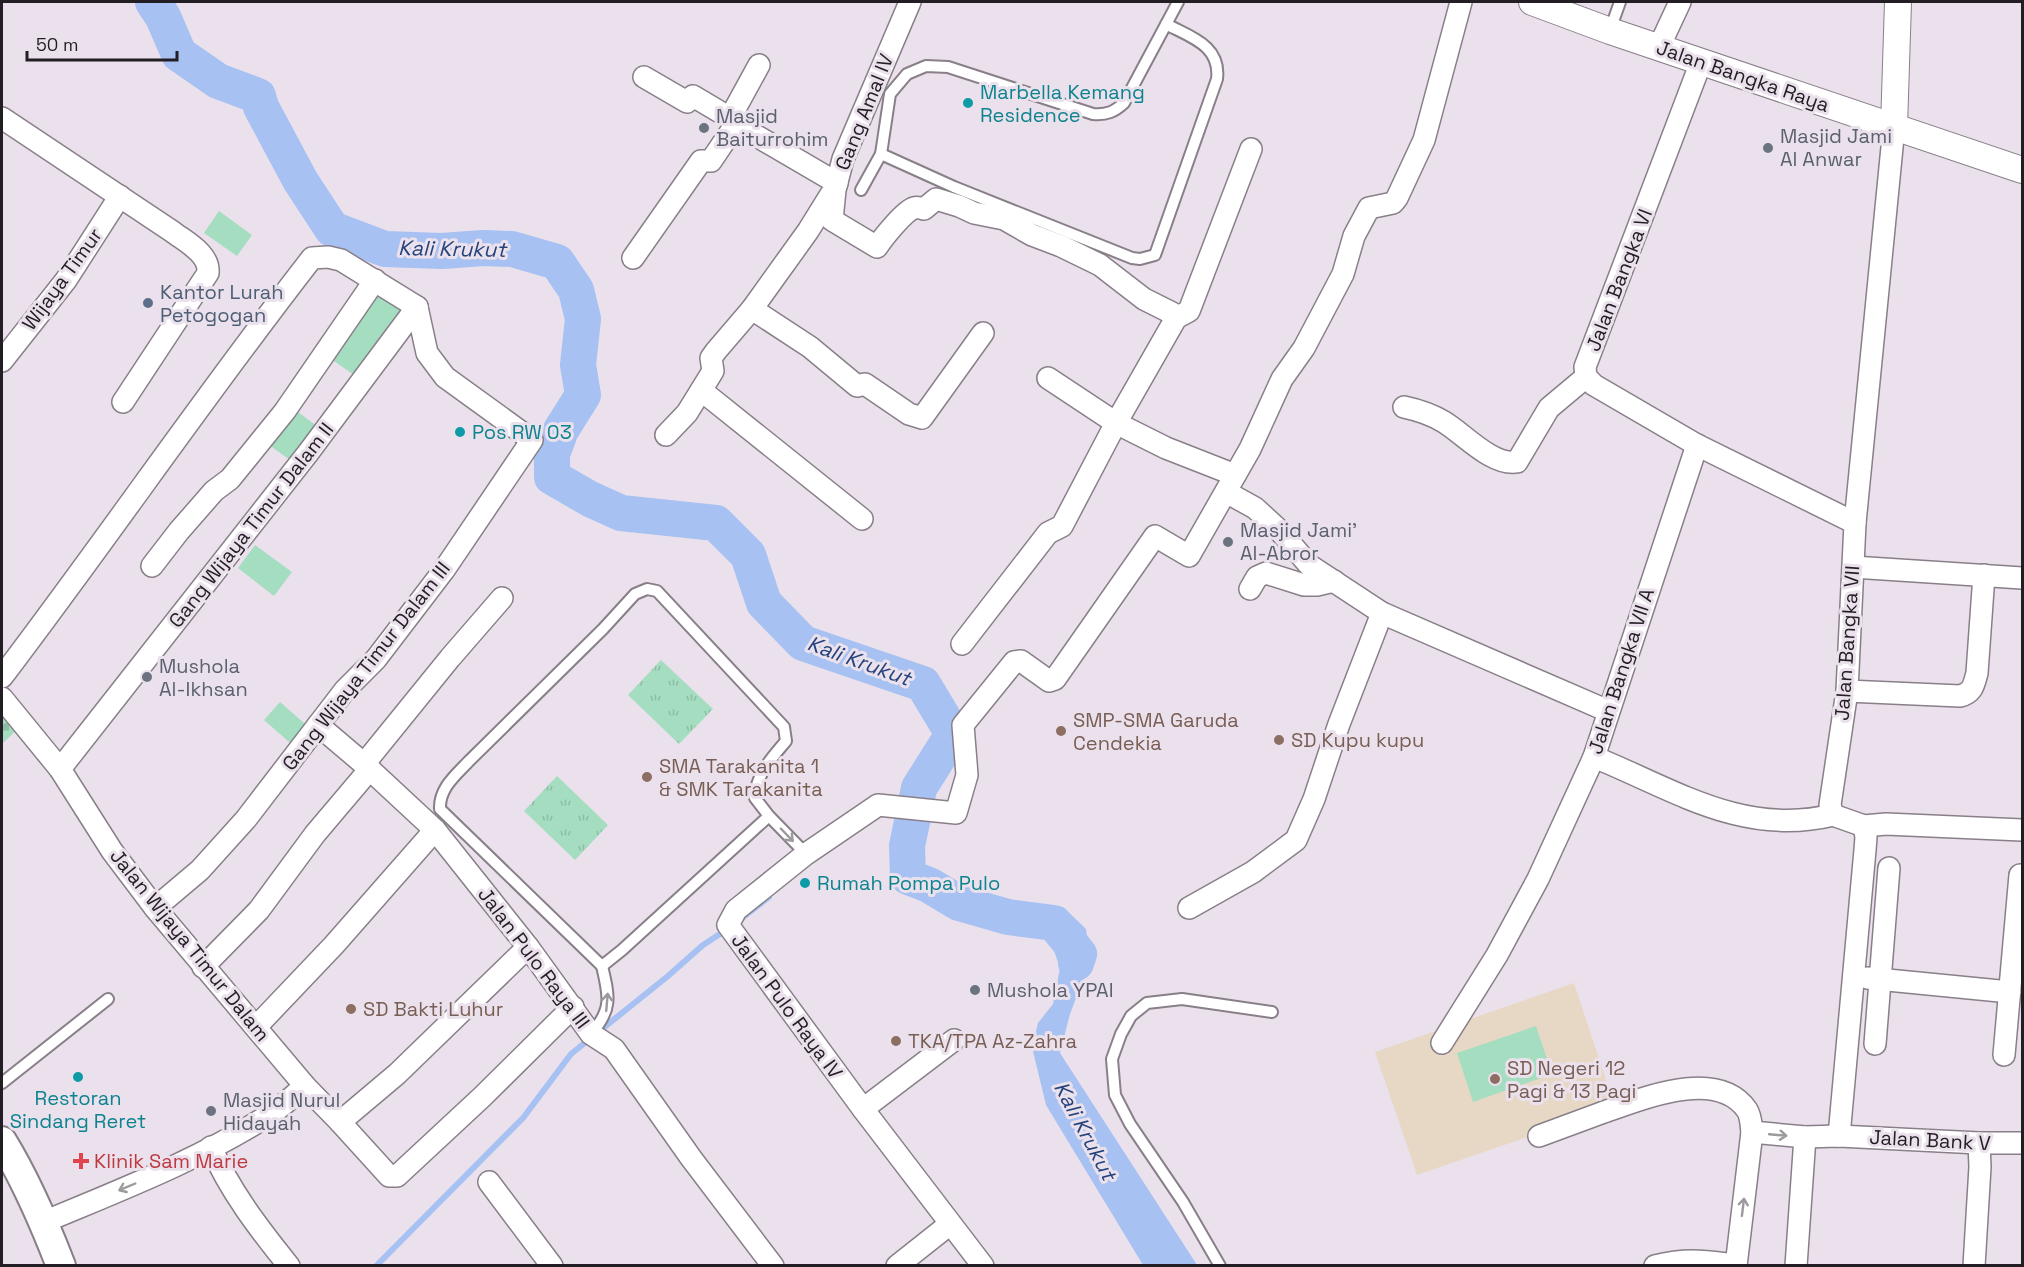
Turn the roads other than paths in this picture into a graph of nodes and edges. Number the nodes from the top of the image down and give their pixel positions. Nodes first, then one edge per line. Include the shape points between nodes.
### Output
1 (910, 2) edge
2 (1178, 2) edge
3 (1461, 2) edge
4 (1532, 2) edge
5 (1620, 2) edge
6 (1680, 2) edge
7 (1898, 2) edge
8 (1166, 24) junction
9 (1610, 31) junction
10 (1659, 47) junction
11 (1701, 62) junction
12 (759, 65) dead end
13 (644, 77) dead end
14 (2, 118) edge
15 (733, 121) junction
16 (1894, 127) junction
17 (1251, 149) dead end
18 (881, 154) junction
19 (2022, 170) edge
20 (837, 183) junction
21 (861, 190) dead end
22 (120, 196) junction
23 (633, 258) dead end
24 (375, 280) junction
25 (417, 307) junction
26 (752, 309) junction
27 (1176, 318) junction
28 (983, 333) dead end
29 (2, 361) edge
30 (1586, 377) junction
31 (1048, 378) dead end
32 (702, 391) junction
33 (123, 402) dead end
34 (1404, 407) dead end
35 (1116, 423) junction
36 (666, 435) dead end
37 (1697, 445) junction
38 (1231, 484) junction
39 (862, 519) dead end
40 (1855, 523) junction
41 (152, 566) dead end
42 (1853, 567) junction
43 (1984, 575) junction
44 (2022, 578) edge
45 (1334, 581) junction
46 (1250, 589) dead end
47 (502, 598) dead end
48 (1382, 613) junction
49 (962, 644) dead end
50 (2, 677) edge
51 (1847, 691) junction
52 (2, 698) edge
53 (1608, 711) junction
54 (318, 725) junction
55 (1594, 757) junction
56 (367, 766) junction
57 (60, 769) junction
58 (1833, 815) junction
59 (769, 816) junction
60 (1864, 826) junction
61 (435, 830) junction
62 (2022, 830) edge
63 (806, 854) junction
64 (1889, 868) dead end
65 (2020, 875) dead end
66 (155, 908) junction
67 (1189, 908) dead end
68 (528, 947) junction
69 (602, 966) junction
70 (203, 967) junction
71 (1854, 977) junction
72 (1881, 979) junction
73 (2010, 992) junction
74 (108, 999) dead end
75 (573, 1007) junction
76 (1272, 1012) dead end
77 (256, 1027) junction
78 (591, 1034) junction
79 (954, 1040) dead end
80 (1442, 1043) dead end
81 (1875, 1044) dead end
82 (2004, 1055) dead end
83 (2, 1083) edge
84 (305, 1086) junction
85 (863, 1109) junction
86 (340, 1122) junction
87 (1752, 1132) junction
88 (1539, 1136) dead end
89 (1833, 1136) junction
90 (1805, 1137) junction
91 (2, 1141) edge
92 (1979, 1143) junction
93 (2022, 1143) edge
94 (211, 1147) junction
95 (489, 1182) dead end
96 (44, 1222) junction
97 (950, 1224) junction
98 (1736, 1265) edge
99 (61, 1266) edge
100 (289, 1266) edge
101 (552, 1266) edge
102 (772, 1266) edge
103 (897, 1266) edge
104 (983, 1266) edge
105 (1220, 1266) edge
106 (1655, 1266) edge
107 (1796, 1266) edge
108 (1974, 1266) edge

1 - 20 street, Gang Amal IV via 843,159
2 - 8 lane
3 - 38 street via 1424,140 1397,198 1393,203 1370,208 1365,215 1342,274 1304,348 1282,379
4 - 9 street, Jalan Bangka Raya
5 - 9 lane
6 - 10 street
7 - 16 street
8 - 18 lane via 1124,103 1105,115 948,67 926,66 908,74 890,94
8 - 18 lane via 1207,47 1216,57 1218,69 1155,255 1132,258
9 - 10 street, Jalan Bangka Raya
10 - 11 street, Jalan Bangka Raya
11 - 16 street, Jalan Bangka Raya
11 - 30 street, Jalan Bangka VI via 1585,367
12 - 15 street
13 - 15 street, Gang Amal IV via 687,102 693,96
14 - 22 street
15 - 20 street, Gang Amal IV
15 - 23 street via 711,161 700,161
16 - 19 street, Jalan Bangka Raya
16 - 40 street, Jalan Bangka VII
17 - 27 street via 1189,311
18 - 21 lane
20 - 26 street via 828,202
20 - 27 street via 832,220 877,248 906,213 914,208 924,209 936,199 1004,219 1100,265
22 - 29 street, Wijaya Timur via 66,280
22 - 33 street via 198,250 208,267 208,273
24 - 25 street
24 - 41 street via 285,411 230,480 214,491
24 - 50 street via 341,260 328,256 312,258
25 - 54 street, Gang Wijaya Timur Dalam III via 427,353 445,377 532,440 444,570 376,659
25 - 57 street, Gang Wijaya Timur Dalam II via 308,453
26 - 28 street via 810,347 857,386 865,384 909,414 922,418
26 - 32 street via 711,358 713,371
27 - 35 street
30 - 34 street via 1549,408 1516,462 1511,463 1499,460 1436,418
30 - 37 street, Jalan Bangka VI
31 - 35 street
32 - 36 street
32 - 39 street
35 - 38 street
35 - 49 street via 1062,525 1048,533
37 - 40 street
37 - 53 street, Jalan Bangka VII A
38 - 45 street via 1279,530 1309,566
38 - 63 street, Jalan Pulo Raya IV via 1189,556 1155,536 1055,679 1049,681 1021,661 1014,662 965,720 967,775 956,813 878,806
40 - 42 street, Jalan Bangka VII
42 - 43 street
42 - 51 street, Jalan Bangka VII
43 - 44 street
43 - 51 street via 1977,673 1974,688 1967,694
45 - 46 street via 1305,585 1266,573 1257,577
45 - 48 street
47 - 56 street
48 - 53 street
48 - 67 street via 1296,840 1253,872
51 - 58 street, Jalan Bangka VII via 1830,806
52 - 57 street, Jalan Wijaya Timur Dalam
53 - 55 street, Jalan Bangka VII A
54 - 56 street, Jalan Pulo Raya III
54 - 66 street, Gang Wijaya Timur Dalam III via 246,819 200,870
55 - 58 street via 1700,804 1748,817 1813,820
55 - 80 street, Jalan Bangka VII A via 1538,879 1497,955
56 - 61 street, Jalan Pulo Raya III
56 - 70 street via 259,910
57 - 66 street, Jalan Wijaya Timur Dalam via 112,851
58 - 60 street
59 -> 63 lane
59 - 69 lane
59 - 69 lane via 755,798 755,785 761,771 786,741 784,727 657,591 647,589 635,594 469,761 439,800 440,809
60 - 62 street
60 - 71 street
61 - 68 street, Jalan Pulo Raya III
61 - 77 street
63 - 85 street, Jalan Pulo Raya IV via 736,910 728,925
64 - 72 street
65 - 73 street
66 - 70 street, Jalan Wijaya Timur Dalam
68 - 75 street, Jalan Pulo Raya III
68 - 86 street via 397,1074
78 -> 69 lane via 606,1014 608,991
70 - 77 street, Jalan Wijaya Timur Dalam
71 - 72 street
71 - 89 street
72 - 73 street
72 - 81 street
73 - 82 street
74 - 83 lane
75 - 78 street, Jalan Pulo Raya III
75 - 86 street, Jalan Wijaya Timur Dalam via 398,1176 389,1176
76 - 105 lane via 1182,999 1147,1003 1131,1016 1112,1059 1115,1095 1130,1124 1183,1202
77 - 84 street, Jalan Wijaya Timur Dalam
78 - 102 street, Jalan Pulo Raya III via 614,1049
79 - 85 street
84 - 86 street, Jalan Wijaya Timur Dalam
84 - 94 street via 270,1114
85 - 97 street, Jalan Pulo Raya IV
87 - 88 street via 1745,1107 1728,1095 1706,1088 1678,1089
87 -> 90 street, Jalan Bank V
98 -> 87 street
89 - 90 street, Jalan Bank V
89 - 92 street, Jalan Bank V
90 - 107 street
91 - 96 main road
92 - 93 street, Jalan Bank V
92 - 108 street
94 -> 96 street via 163,1172
94 - 100 street via 238,1195
95 - 101 street
96 - 99 main road
97 - 103 street
97 - 104 street, Jalan Pulo Raya IV
98 - 106 street via 1678,1260

